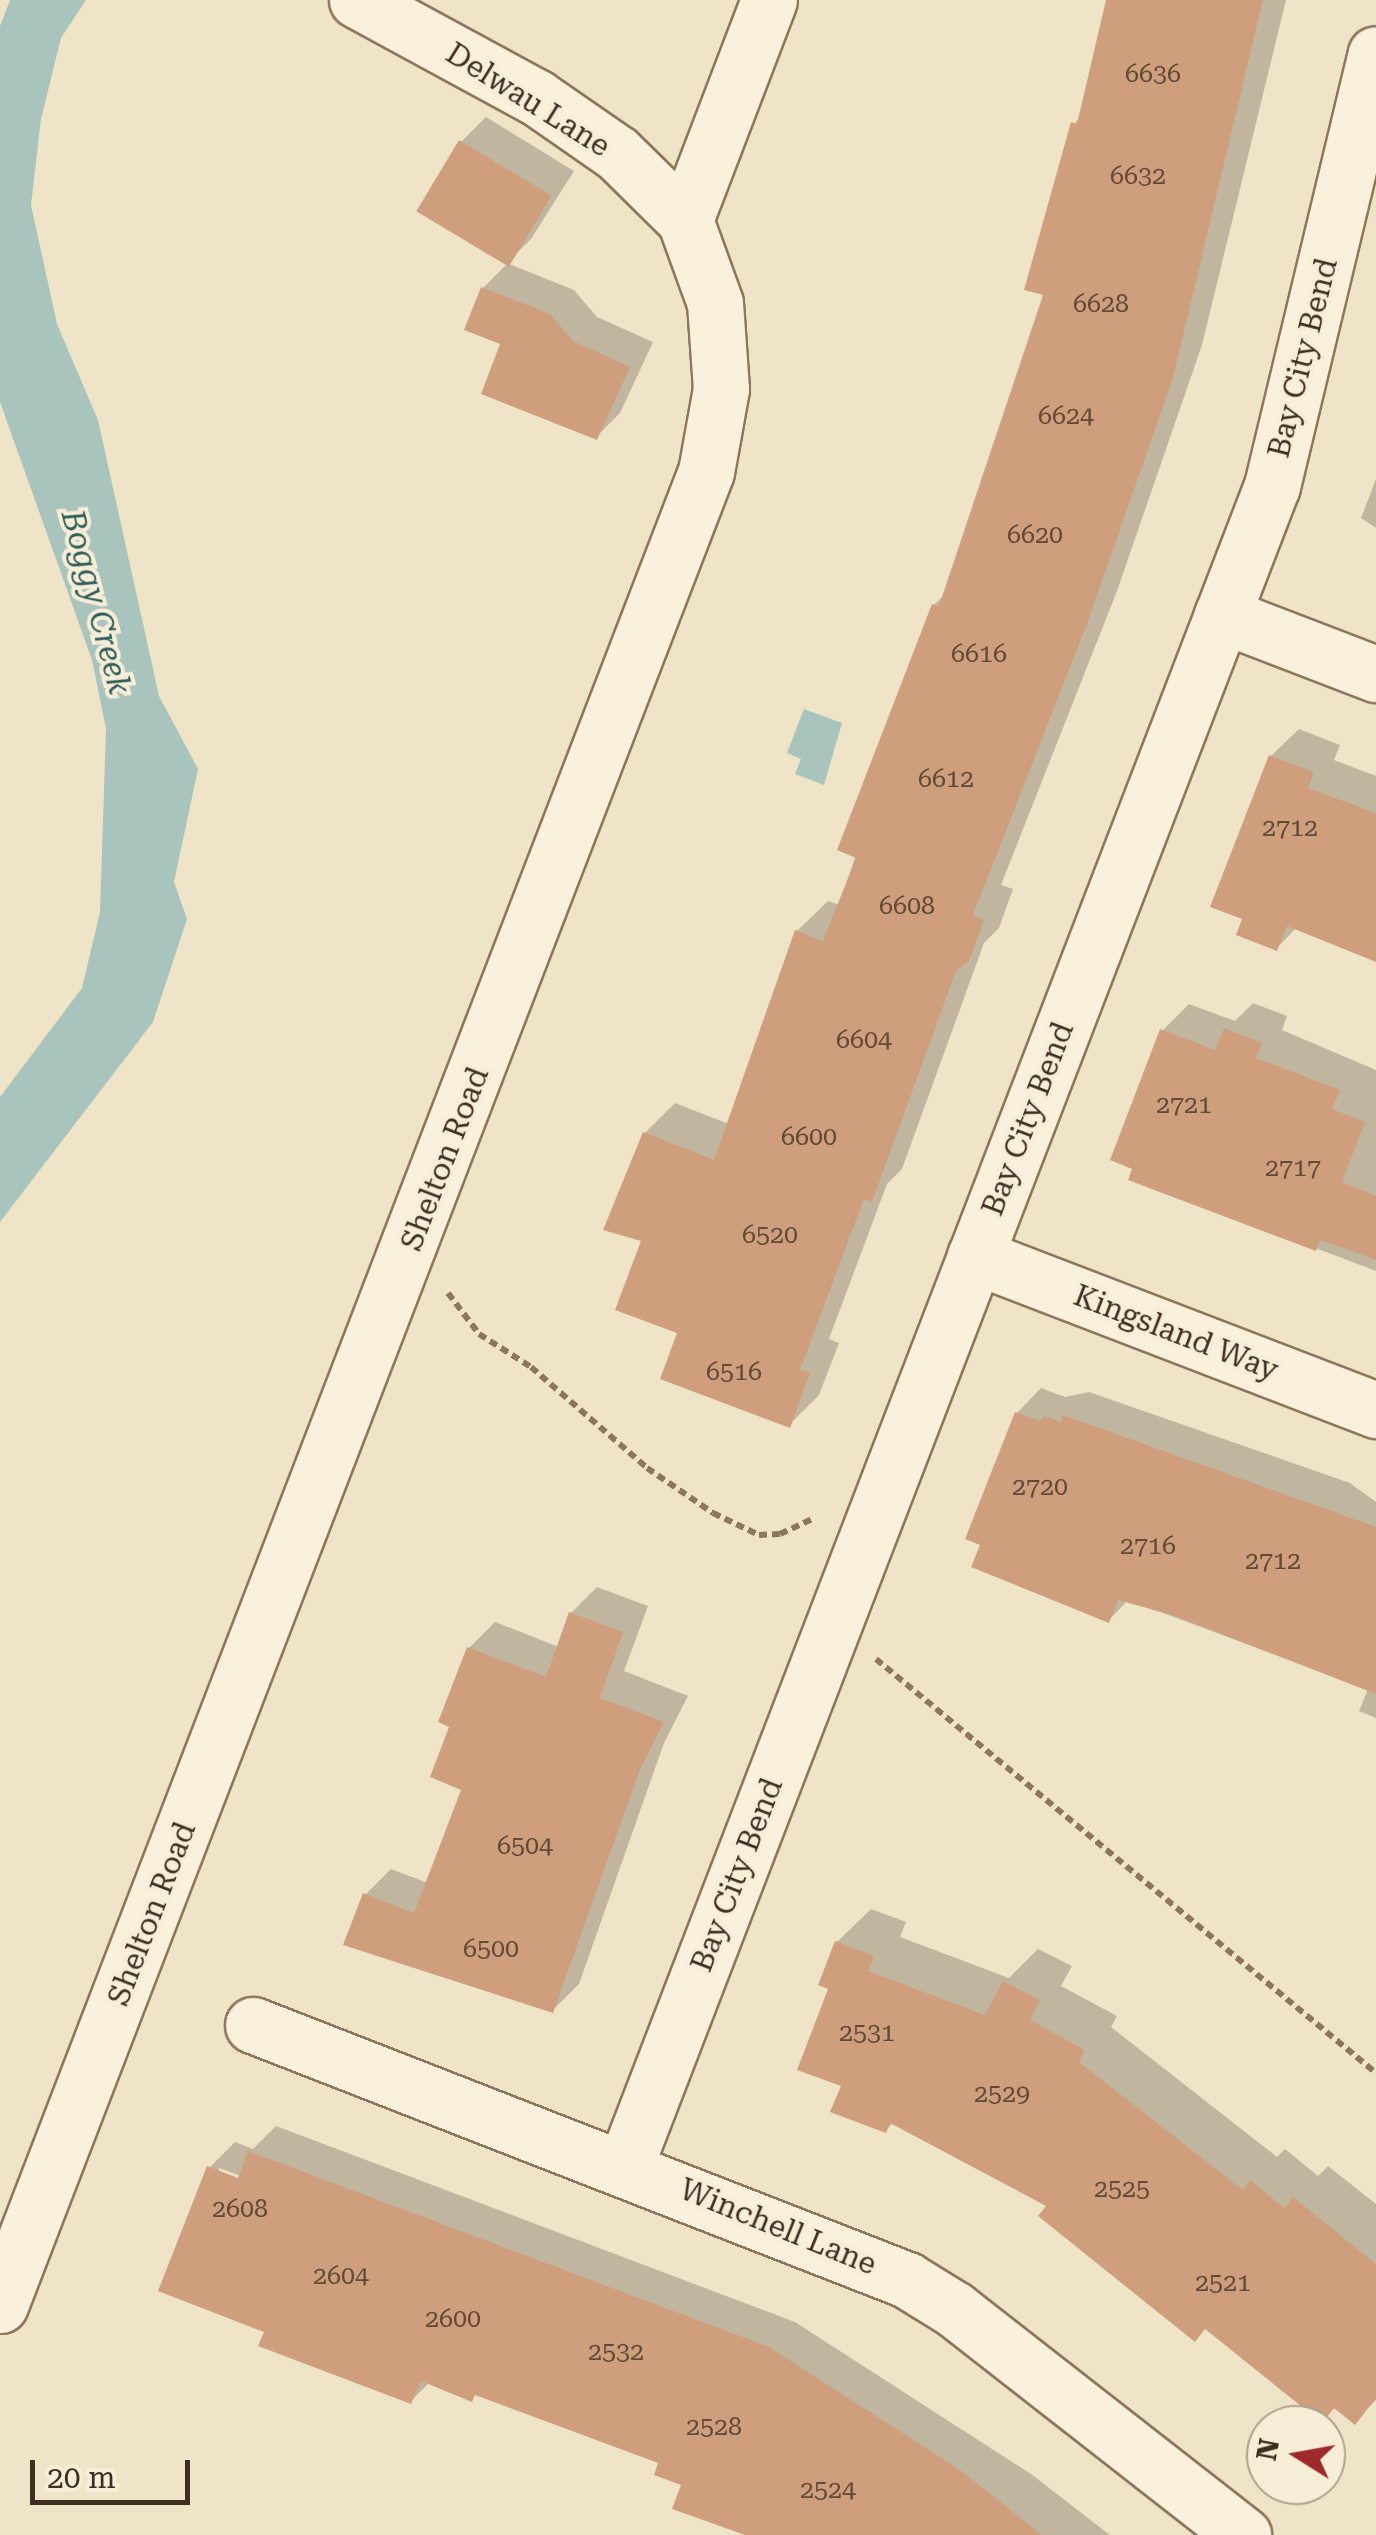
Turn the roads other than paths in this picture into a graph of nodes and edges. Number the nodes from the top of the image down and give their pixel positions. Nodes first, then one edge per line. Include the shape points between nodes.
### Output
1 (357, 0) edge
2 (770, 0) edge
3 (1376, 54) edge
4 (685, 220) junction
5 (1222, 614) junction
6 (1376, 674) edge
7 (975, 1256) junction
8 (1376, 1410) edge
9 (254, 2024) dead end
10 (625, 2166) junction
11 (0, 2304) edge
12 (1243, 2535) edge

1 - 4 street, Delwau Lane via 536,97 617,154
2 - 4 street
3 - 5 street, Bay City Bend via 1272,486
4 - 11 street, Shelton Road via 715,303 721,389 706,472
5 - 6 street
5 - 7 street, Bay City Bend
7 - 8 street, Kingsland Way
7 - 10 street, Bay City Bend
9 - 10 street, Winchell Lane
10 - 12 street, Winchell Lane via 906,2280 954,2309

